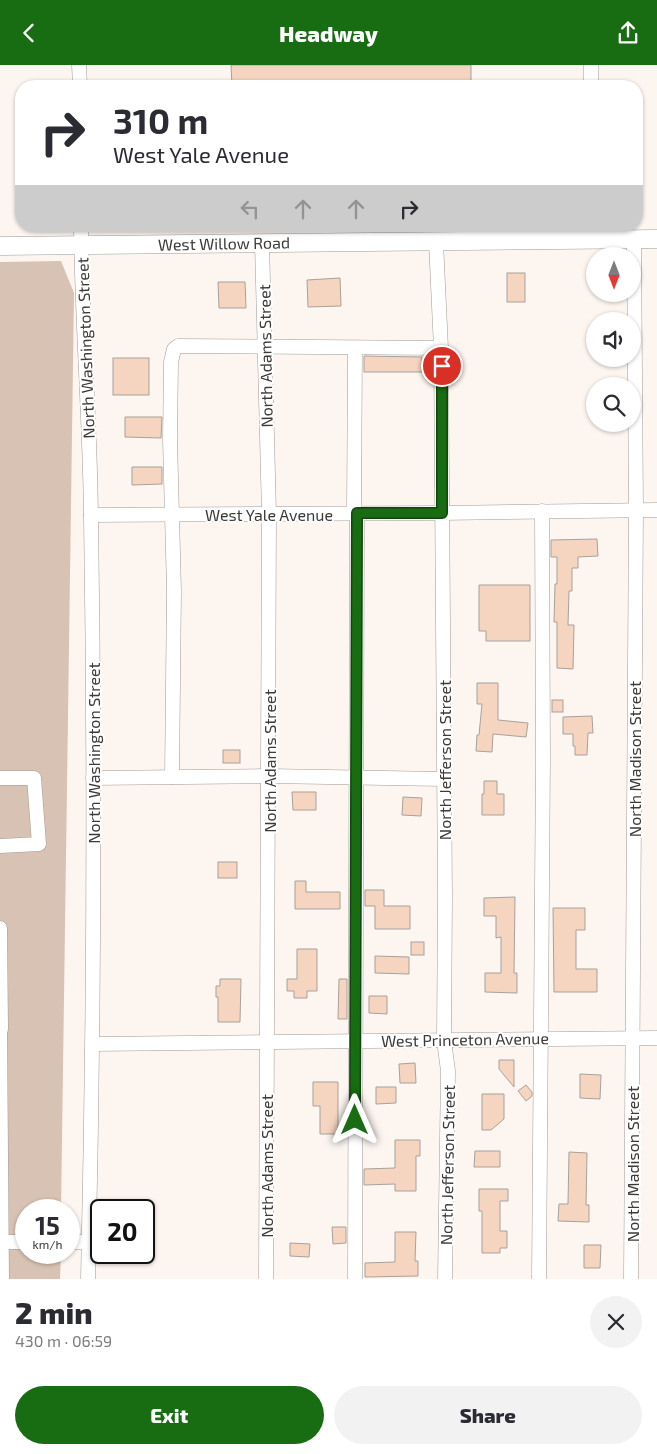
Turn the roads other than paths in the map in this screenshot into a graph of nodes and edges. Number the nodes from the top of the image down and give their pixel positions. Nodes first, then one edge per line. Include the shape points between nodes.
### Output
1 (79, 65) edge
2 (591, 65) edge
3 (80, 80) edge
4 (591, 80) edge
5 (81, 232) edge
6 (592, 233) edge
7 (657, 239) edge
8 (634, 240) junction
9 (436, 242) junction
10 (262, 243) junction
11 (81, 245) junction
12 (0, 246) edge
13 (264, 348) junction
14 (354, 348) junction
15 (442, 348) junction
16 (657, 509) edge
17 (636, 510) junction
18 (542, 511) junction
19 (356, 513) junction
20 (442, 513) junction
21 (269, 514) junction
22 (91, 515) junction
23 (173, 515) junction
24 (269, 776) junction
25 (172, 777) junction
26 (357, 777) junction
27 (0, 778) edge
28 (93, 778) junction
29 (443, 779) junction
30 (0, 846) edge
31 (0, 928) edge
32 (0, 1029) edge
33 (541, 1038) junction
34 (633, 1038) junction
35 (657, 1038) edge
36 (355, 1040) junction
37 (444, 1040) junction
38 (266, 1041) junction
39 (93, 1044) junction
40 (1, 1242) edge
41 (15, 1242) edge
42 (80, 1243) edge
43 (88, 1243) junction
44 (2, 1279) edge
45 (88, 1279) edge
46 (266, 1279) edge
47 (355, 1279) edge
48 (445, 1279) edge
49 (539, 1279) edge
50 (631, 1279) edge

1 - 3 street
2 - 4 street
5 - 11 street, North Washington Street
6 - 8 main road, West Willow Road
6 - 9 main road, West Willow Road
7 - 8 main road, West Willow Road
8 - 17 street, North Madison Street
9 - 10 main road, West Willow Road
9 - 15 street, North Jefferson Street
10 - 11 main road, West Willow Road
10 - 13 street, North Adams Street
11 - 12 main road, West Willow Road
11 - 22 street, North Washington Street
13 - 14 street
13 - 21 street, North Adams Street
13 - 23 street via 178,346 174,349 170,440
14 - 15 street
14 - 19 street
15 - 20 street, North Jefferson Street
16 - 17 street, West Yale Avenue
17 - 18 street, West Yale Avenue
17 - 34 street, North Madison Street
18 - 20 street, West Yale Avenue
18 - 33 street
19 - 20 street, West Yale Avenue
19 - 21 street, West Yale Avenue
19 - 26 street
20 - 29 street, North Jefferson Street
21 - 23 street, West Yale Avenue
21 - 24 street, North Adams Street
22 - 23 street, West Yale Avenue
22 - 28 street, North Washington Street
23 - 25 street
24 - 25 street
24 - 26 street
24 - 38 street, North Adams Street
25 - 28 street
26 - 29 street
26 - 36 street
27 - 30 street via 34,778 39,844
28 - 39 street, North Washington Street
29 - 37 street, North Jefferson Street
31 - 32 street
32 - 40 street
33 - 34 street, West Princeton Avenue
33 - 37 street, West Princeton Avenue
33 - 49 street
34 - 35 street, West Princeton Avenue
34 - 50 street, North Madison Street
36 - 37 street, West Princeton Avenue
36 - 38 street, West Princeton Avenue
36 - 47 street
37 - 48 street, North Jefferson Street via 448,1071
38 - 39 street, West Princeton Avenue
38 - 46 street, North Adams Street
39 - 43 street, North Washington Street
40 - 41 street
40 - 44 street
42 - 43 street
43 - 45 street, North Washington Street

